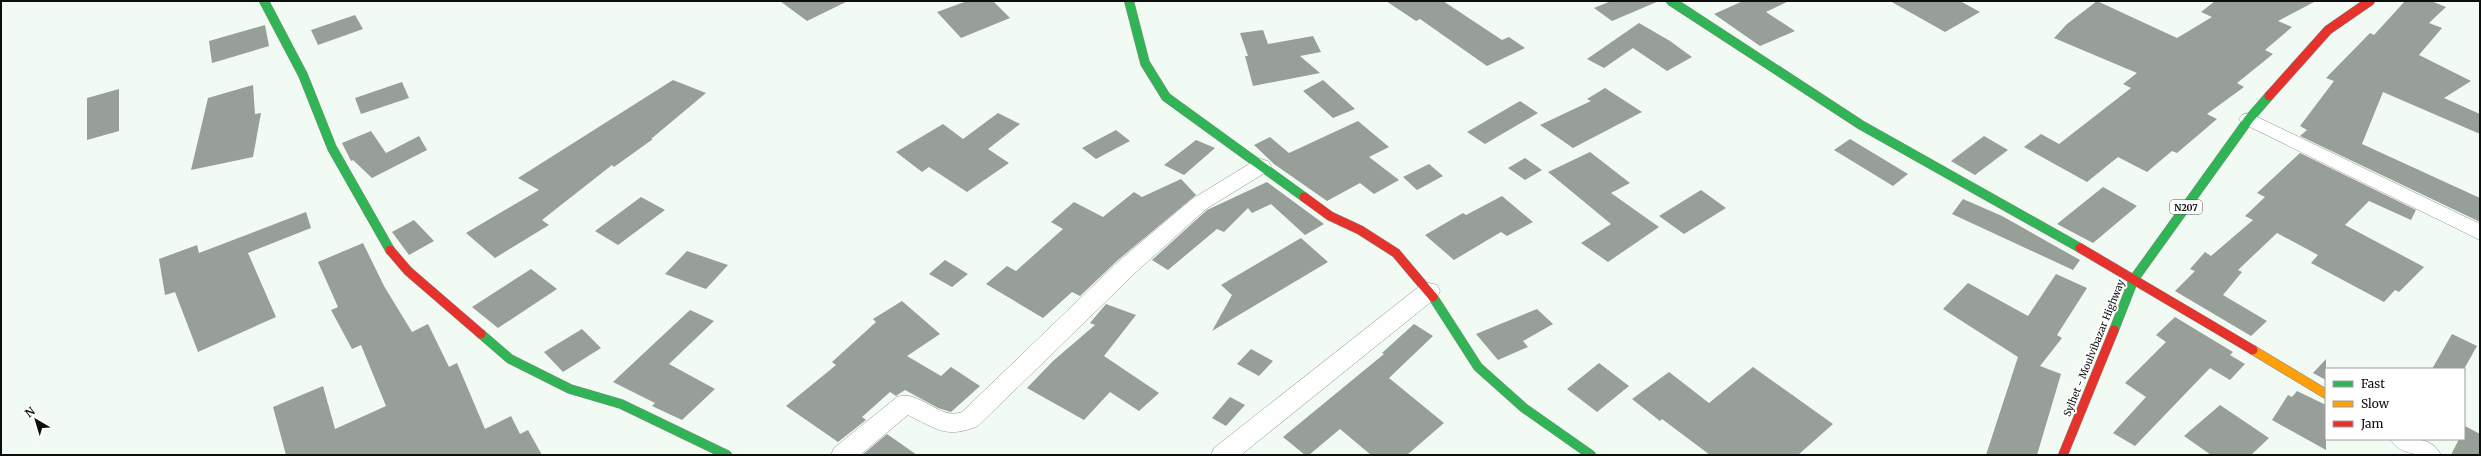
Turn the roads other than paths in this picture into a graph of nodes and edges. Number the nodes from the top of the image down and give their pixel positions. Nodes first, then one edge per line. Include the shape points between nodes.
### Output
1 (264, 1) edge
2 (1129, 1) edge
3 (1670, 1) edge
4 (2370, 1) edge
5 (2249, 119) junction
6 (1261, 166) junction
7 (2480, 233) edge
8 (2134, 279) junction
9 (1428, 291) junction
10 (2325, 393) edge
11 (2404, 440) edge
12 (727, 455) edge
13 (844, 455) edge
14 (1224, 455) edge
15 (1591, 455) edge
16 (2063, 455) edge
17 (2428, 455) edge

1 - 12 main road via 303,75 332,148 388,247 408,271 510,359 570,389 621,404
2 - 6 main road via 1144,64 1151,79 1166,97
3 - 8 main road via 1861,125
4 - 5 main road, Sylhet - Moulvibazar Highway / N207 via 2328,30
5 - 7 street
5 - 8 main road, Sylhet - Moulvibazar Highway / N207
6 - 9 main road via 1330,216 1360,230 1396,253
6 - 13 street via 1199,204 1127,267 970,419 959,425 948,425 914,406 905,404
8 - 10 main road
8 - 16 main road, Sylhet - Moulvibazar Highway / N207
9 - 14 street
9 - 15 main road via 1478,367 1524,408
11 - 17 street

